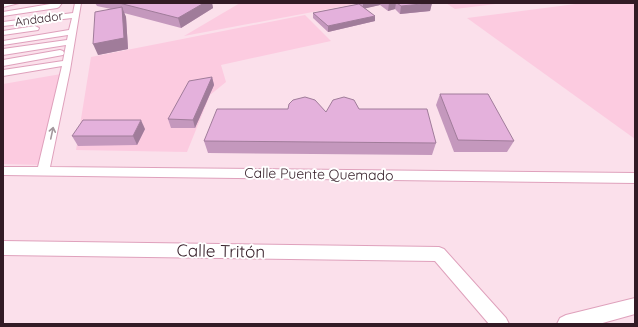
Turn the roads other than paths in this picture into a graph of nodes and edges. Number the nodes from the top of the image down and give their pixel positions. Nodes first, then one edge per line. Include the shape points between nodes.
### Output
1 (16, 3) edge
2 (78, 3) edge
3 (3, 5) edge
4 (58, 5) edge
5 (3, 14) edge
6 (3, 24) edge
7 (73, 28) junction
8 (3, 33) edge
9 (3, 43) edge
10 (3, 52) edge
11 (60, 53) dead end
12 (3, 62) edge
13 (67, 63) junction
14 (3, 73) edge
15 (3, 171) edge
16 (43, 171) junction
17 (635, 178) edge
18 (3, 248) edge
19 (635, 306) edge
20 (500, 324) edge
21 (566, 324) edge

1 - 3 street
2 - 7 street
4 - 5 street
6 - 7 street, Andador
7 - 8 street, Andador
7 - 9 street, Andador
7 - 10 street, Andador
7 - 13 street
11 - 12 street
13 - 14 street
16 -> 13 street
15 - 16 street, Calle Puente Quemado
16 - 17 street, Calle Puente Quemado
18 - 20 street, Calle Tritón via 439,254
19 - 21 street

